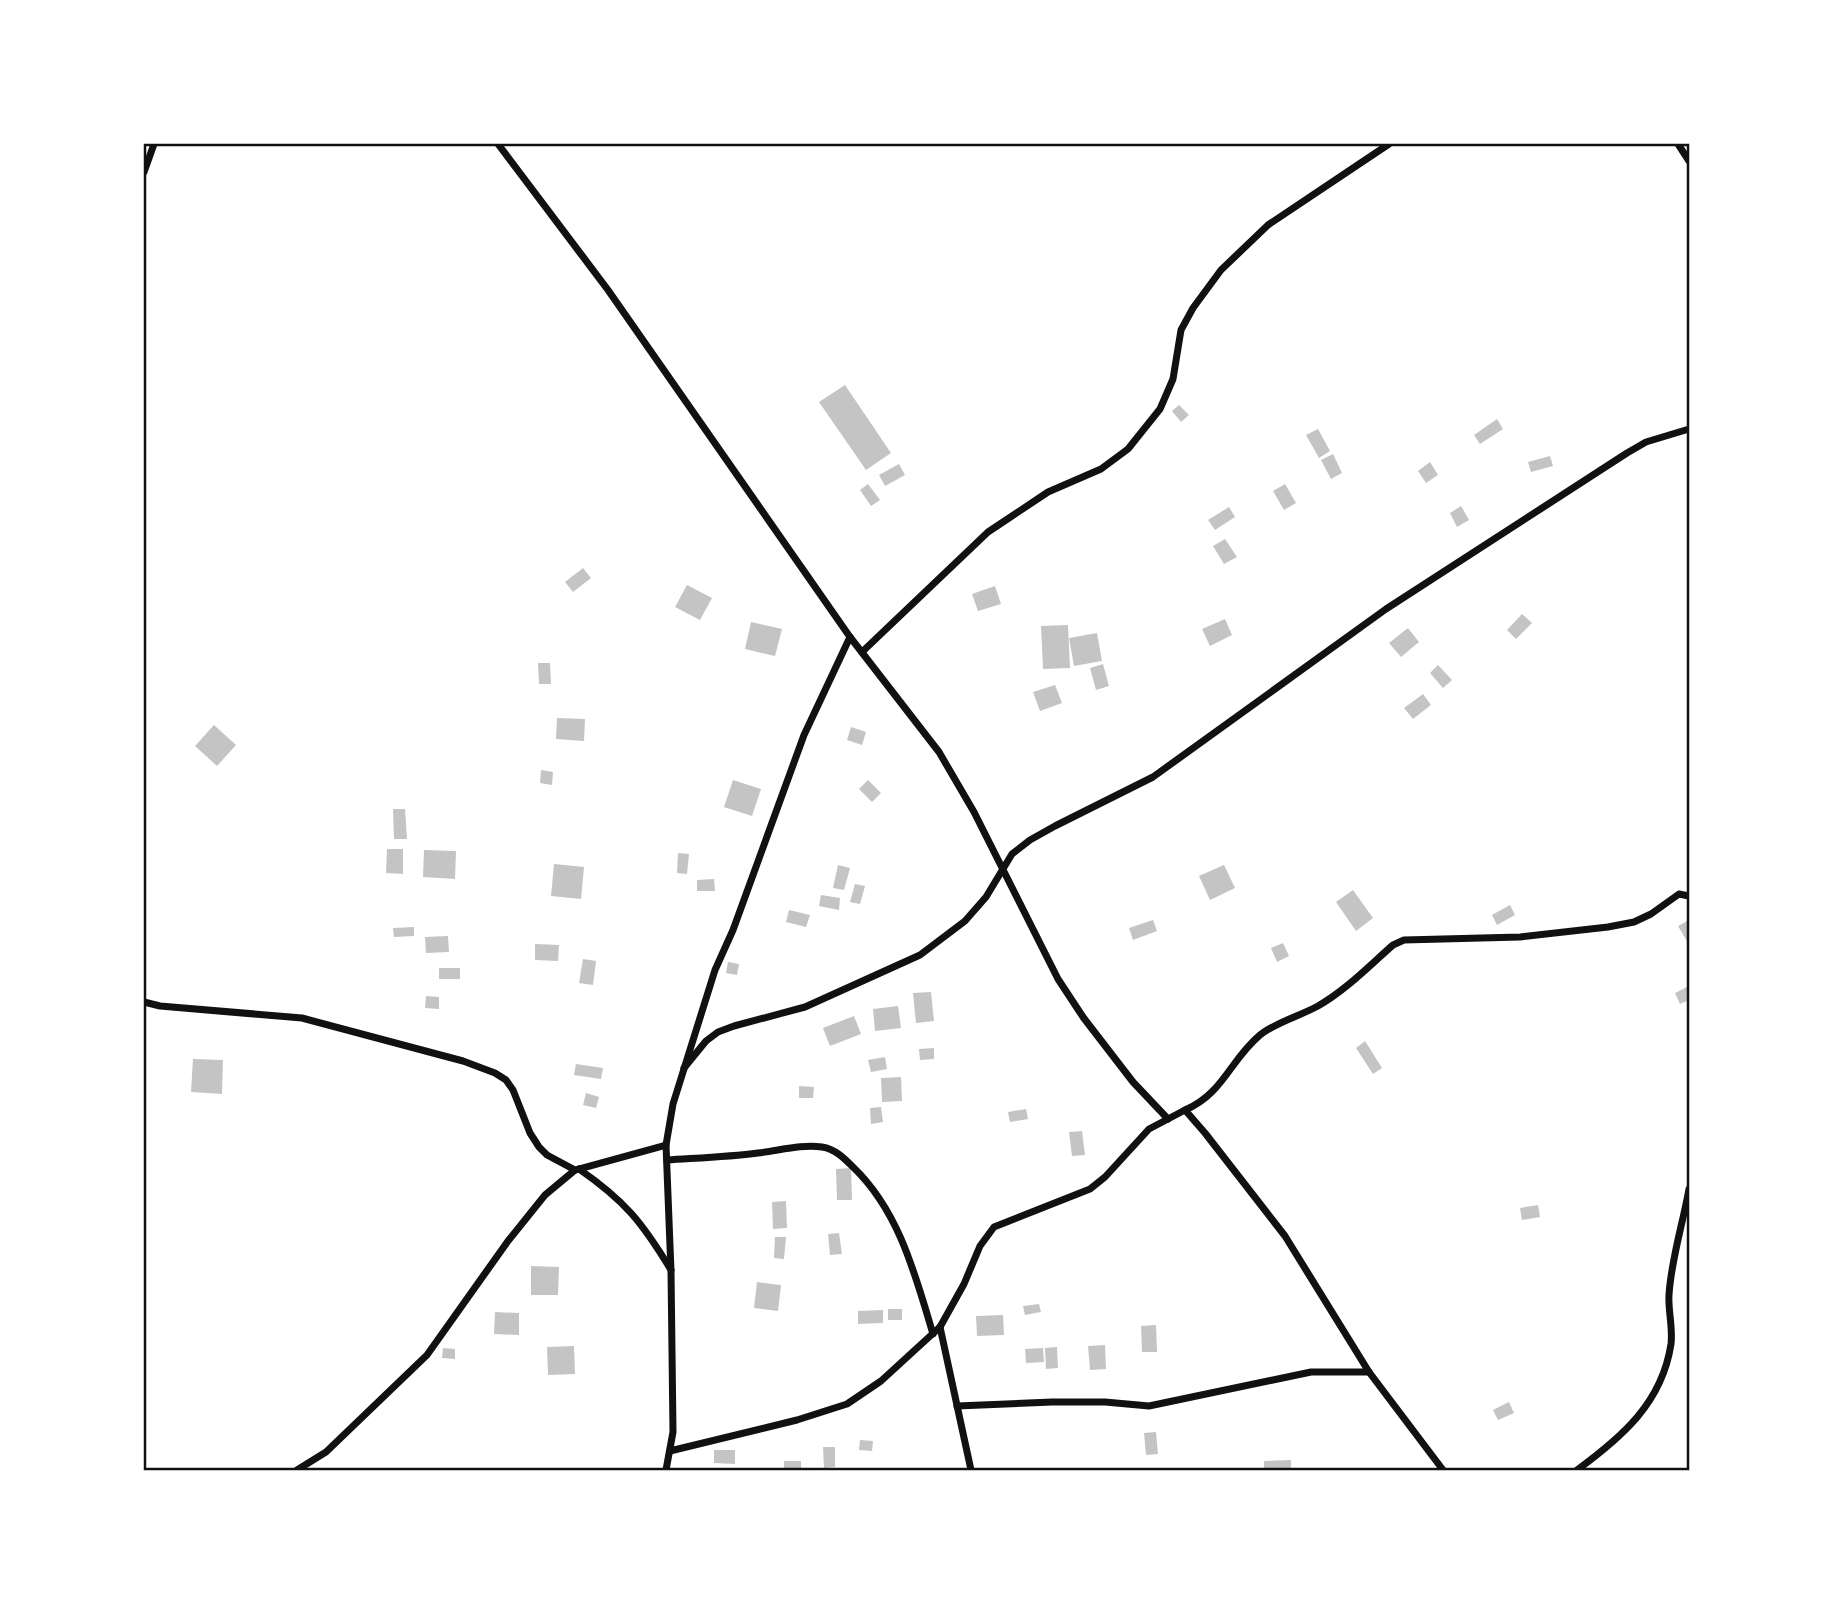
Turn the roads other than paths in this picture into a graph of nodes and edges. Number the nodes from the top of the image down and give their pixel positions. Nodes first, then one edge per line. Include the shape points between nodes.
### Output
1 (154, 144) edge
2 (498, 144) edge
3 (1389, 144) edge
4 (1678, 144) edge
5 (1689, 161) edge
6 (144, 172) edge
7 (1689, 429) edge
8 (850, 637) junction
9 (862, 652) junction
10 (1002, 867) junction
11 (1689, 897) edge
12 (144, 1002) edge
13 (684, 1068) junction
14 (1185, 1110) junction
15 (1168, 1119) junction
16 (666, 1145) junction
17 (667, 1160) junction
18 (577, 1169) junction
19 (1689, 1189) edge
20 (671, 1271) junction
21 (940, 1327) junction
22 (933, 1334) junction
23 (1369, 1372) junction
24 (957, 1406) junction
25 (670, 1451) junction
26 (297, 1471) edge
27 (666, 1471) edge
28 (971, 1471) edge
29 (1443, 1471) edge
30 (1577, 1471) edge

1 - 6 street
2 - 8 street via 608,290
3 - 9 street via 1268,225 1221,270 1181,330 1173,379 1160,409 1128,449 1101,469 1048,492 988,532
4 - 5 street
7 - 10 street via 1627,453 1386,609 1153,777 1055,825 1012,854
8 - 9 street
8 - 13 street via 804,735 715,970
9 - 10 street via 939,752
10 - 13 street via 986,897 965,921 920,955 805,1007 718,1032
10 - 15 street via 1058,979 1083,1017
11 - 14 street via 1679,894 1634,922 1574,932 1404,940 1336,995 1261,1033 1213,1093
12 - 18 street via 302,1018 474,1065 506,1080 538,1146
13 - 16 street
14 - 15 street
14 - 23 street via 1285,1236
15 - 21 street via 1150,1129 1090,1189 994,1227
16 - 17 street
16 - 18 street
17 - 20 street
17 - 22 street via 823,1147 840,1154 883,1203 909,1257
18 - 20 street via 622,1201 649,1233
18 - 26 street via 528,1215 426,1355 326,1452
19 - 30 street via 1671,1280 1671,1343 1663,1372 1630,1428
20 - 25 street
21 - 22 street
21 - 24 street
22 - 25 street via 881,1381 847,1404
23 - 24 street via 1311,1372 1149,1406 1065,1402
23 - 29 street
24 - 28 street
25 - 27 street

